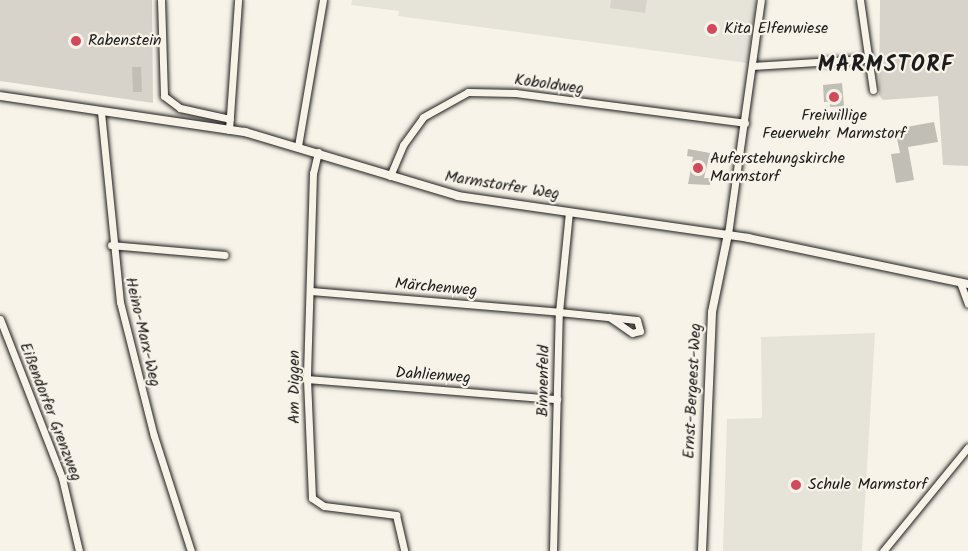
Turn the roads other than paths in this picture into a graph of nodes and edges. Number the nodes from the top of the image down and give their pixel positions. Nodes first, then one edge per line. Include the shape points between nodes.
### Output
1 (161, 0) edge
2 (238, 0) edge
3 (323, 0) edge
4 (761, 0) edge
5 (860, 0) edge
6 (866, 59) junction
7 (752, 66) junction
8 (873, 90) dead end
9 (0, 96) edge
10 (101, 112) junction
11 (230, 119) junction
12 (745, 123) junction
13 (229, 130) junction
14 (298, 146) junction
15 (318, 152) junction
16 (390, 176) junction
17 (569, 212) junction
18 (728, 234) junction
19 (111, 245) junction
20 (225, 255) dead end
21 (964, 283) edge
22 (311, 291) junction
23 (968, 304) edge
24 (559, 312) junction
25 (609, 317) dead end
26 (0, 319) edge
27 (308, 380) junction
28 (557, 399) junction
29 (968, 447) edge
30 (80, 551) edge
31 (191, 551) edge
32 (404, 551) edge
33 (553, 551) edge
34 (702, 551) edge
35 (883, 551) edge

1 - 11 street via 164,96 180,108
2 - 11 street
3 - 14 street
4 - 7 street
5 - 6 street
6 - 7 street
6 - 8 street
7 - 12 street
9 - 10 street, Marmstorfer Weg
10 - 13 street, Marmstorfer Weg
10 - 19 street, Heino-Marx-Weg
11 - 13 street
12 - 16 street, Koboldweg via 515,93 468,92 423,117 403,144
12 - 18 street
13 - 14 street, Marmstorfer Weg
14 - 15 street, Marmstorfer Weg
15 - 16 street, Marmstorfer Weg
15 - 22 street, Am Diggen via 313,172
16 - 17 street, Marmstorfer Weg via 458,196
17 - 18 street, Marmstorfer Weg
17 - 24 street, Binnenfeld
18 - 21 street, Marmstorfer Weg
18 - 34 street, Ernst-Bergeest-Weg via 712,312
19 - 20 street
19 - 31 street, Heino-Marx-Weg via 120,302 154,436
21 - 23 street
22 - 24 street, Märchenweg
22 - 27 street, Am Diggen
24 - 25 street, Märchenweg
24 - 28 street, Binnenfeld
26 - 30 street, Eißendorfer Grenzweg via 62,478
27 - 28 street, Dahlienweg
27 - 32 street, Am Diggen via 312,498 324,506 396,515
28 - 33 street, Binnenfeld
29 - 35 street

